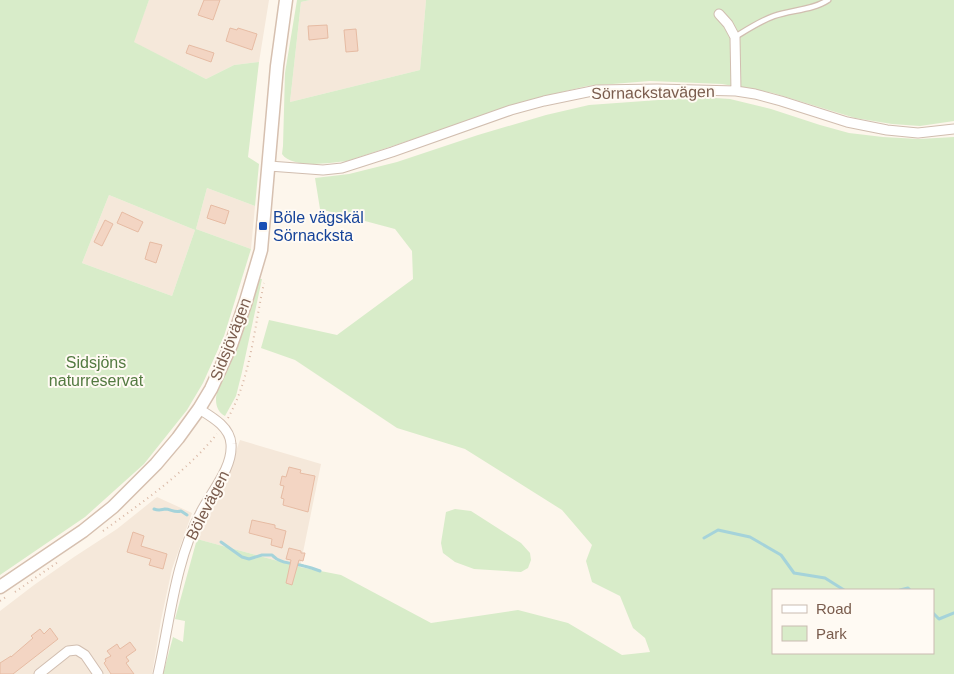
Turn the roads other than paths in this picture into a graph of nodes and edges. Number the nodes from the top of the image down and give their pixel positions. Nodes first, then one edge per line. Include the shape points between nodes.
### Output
1 (286, 0) edge
2 (828, 0) edge
3 (719, 14) dead end
4 (735, 38) junction
5 (736, 91) junction
6 (954, 129) edge
7 (269, 166) junction
8 (198, 409) junction
9 (0, 588) edge
10 (39, 674) edge
11 (98, 674) edge
12 (158, 674) edge

1 - 7 main road, Sidsjövägen
2 - 4 lane via 773,16
3 - 4 street
4 - 5 street
5 - 6 street, Sörnackstavägen via 887,130 918,133
5 - 7 street, Sörnackstavägen via 597,90 512,110 342,168
7 - 8 main road, Sidsjövägen via 260,250 246,301 231,345
8 - 9 main road, Sidsjövägen via 156,464 113,507
8 - 12 street, Bölevägen via 230,436 231,452 186,547
10 - 11 street via 68,651 77,650 85,655

